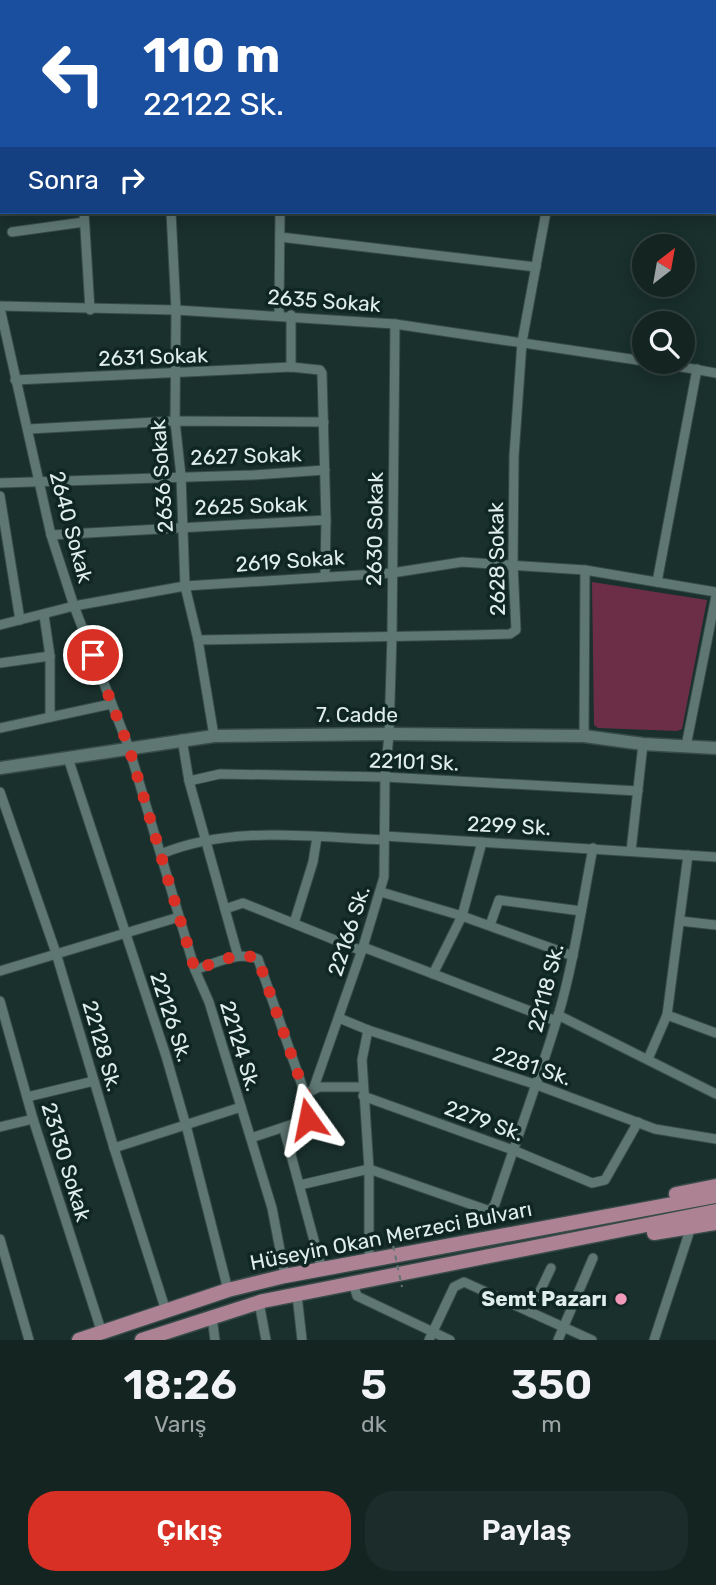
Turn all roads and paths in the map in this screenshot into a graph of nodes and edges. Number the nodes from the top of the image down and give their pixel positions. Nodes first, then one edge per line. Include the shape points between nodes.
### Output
1 (224, 0) edge
2 (242, 0) edge
3 (171, 214) edge
4 (280, 214) edge
5 (546, 214) edge
6 (84, 217) edge
7 (12, 232) dead end
8 (280, 237) junction
9 (536, 267) junction
10 (0, 307) edge
11 (90, 310) junction
12 (176, 310) junction
13 (279, 315) junction
14 (291, 316) junction
15 (396, 324) junction
16 (522, 342) junction
17 (632, 359) edge
18 (291, 368) junction
19 (697, 369) joint
20 (716, 373) edge
21 (176, 374) junction
22 (15, 380) junction
23 (175, 421) junction
24 (324, 422) junction
25 (29, 429) junction
26 (325, 470) junction
27 (181, 476) junction
28 (40, 481) junction
29 (0, 483) edge
30 (0, 496) edge
31 (326, 520) junction
32 (183, 527) junction
33 (51, 535) junction
34 (513, 564) junction
35 (585, 570) junction
36 (392, 573) junction
37 (325, 575) junction
38 (657, 582) junction
39 (185, 586) junction
40 (716, 594) edge
41 (74, 607) junction
42 (44, 615) junction
43 (20, 620) junction
44 (0, 625) edge
45 (392, 635) junction
46 (198, 640) junction
47 (50, 656) junction
48 (0, 663) edge
49 (111, 704) junction
50 (50, 717) junction
51 (0, 727) edge
52 (389, 734) junction
53 (214, 736) junction
54 (584, 736) junction
55 (182, 739) junction
56 (643, 744) junction
57 (686, 746) junction
58 (129, 748) junction
59 (716, 748) edge
60 (68, 758) junction
61 (0, 768) edge
62 (385, 777) junction
63 (189, 781) junction
64 (638, 791) junction
65 (0, 792) edge
66 (317, 837) junction
67 (384, 838) junction
68 (205, 839) junction
69 (482, 842) junction
70 (593, 848) junction
71 (631, 851) junction
72 (161, 853) junction
73 (688, 855) junction
74 (716, 857) edge
75 (381, 892) junction
76 (225, 909) junction
77 (581, 911) junction
78 (462, 916) junction
79 (179, 917) junction
80 (680, 921) junction
81 (294, 923) junction
82 (490, 925) junction
83 (716, 925) edge
84 (125, 932) junction
85 (363, 949) junction
86 (56, 953) junction
87 (238, 956) junction
88 (573, 956) junction
89 (195, 970) junction
90 (0, 971) edge
91 (433, 974) junction
92 (0, 1001) edge
93 (667, 1015) junction
94 (339, 1018) junction
95 (557, 1018) junction
96 (368, 1030) junction
97 (716, 1033) edge
98 (648, 1059) junction
99 (94, 1081) junction
100 (537, 1085) junction
101 (309, 1092) junction
102 (363, 1092) junction
103 (716, 1094) edge
104 (27, 1097) junction
105 (241, 1107) junction
106 (33, 1119) junction
107 (638, 1122) junction
108 (186, 1124) junction
109 (0, 1127) edge
110 (284, 1129) junction
111 (251, 1138) junction
112 (716, 1139) edge
113 (114, 1148) junction
114 (513, 1150) junction
115 (369, 1169) junction
116 (300, 1185) junction
117 (716, 1186) edge
118 (716, 1196) edge
119 (716, 1211) edge
120 (716, 1223) edge
121 (568, 1224) junction
122 (691, 1227) junction
123 (410, 1235) dead end
124 (0, 1239) edge
125 (569, 1241) junction
126 (593, 1258) dead end
127 (369, 1260) junction
128 (551, 1268) dead end
129 (323, 1269) junction
130 (285, 1276) junction
131 (353, 1283) junction
132 (402, 1287) dead end
133 (228, 1290) junction
134 (297, 1295) junction
135 (260, 1302) junction
136 (166, 1311) junction
137 (530, 1312) junction
138 (212, 1317) junction
139 (563, 1328) junction
140 (102, 1333) junction
141 (430, 1336) edge
142 (29, 1340) edge
143 (79, 1340) edge
144 (142, 1340) edge
145 (215, 1340) edge
146 (266, 1340) edge
147 (302, 1340) edge
148 (450, 1340) edge
149 (558, 1340) edge
150 (592, 1340) edge
151 (654, 1340) edge

1 - 2 street
3 - 12 street, 2636 Sokak
4 - 8 street
5 - 9 street, 2628 Sokak
6 - 7 street
6 - 11 street
8 - 9 street
8 - 13 street
9 - 16 street, 2628 Sokak
10 - 11 street, 2635 Sokak
10 - 22 street, 2640 Sokak
11 - 12 street, 2635 Sokak
12 - 13 street, 2635 Sokak
12 - 21 street, 2636 Sokak
13 - 14 street, 2635 Sokak
14 - 15 street, 2635 Sokak
14 - 18 street
15 - 16 street, 2635 Sokak
15 - 36 street, 2630 Sokak
16 - 17 street, 2635 Sokak
16 - 34 street, 2628 Sokak
18 - 21 street, 2631 Sokak
18 - 24 street, 2631 Sokak via 322,373
19 - 20 street
19 - 38 street
21 - 22 street, 2631 Sokak
21 - 23 street, 2636 Sokak
22 - 25 street, 2640 Sokak
23 - 24 street
23 - 25 street
23 - 27 street, 2636 Sokak
24 - 26 street
25 - 28 street, 2640 Sokak
26 - 27 street, 2627 Sokak
26 - 31 street
27 - 28 street, 2627 Sokak
27 - 32 street, 2636 Sokak
28 - 29 street, 2627 Sokak
28 - 33 street, 2640 Sokak
30 - 43 street
31 - 32 street, 2625 Sokak
31 - 37 street
32 - 33 street, 2625 Sokak
32 - 39 street, 2636 Sokak
33 - 41 street, 2640 Sokak
34 - 35 street, 2619 Sokak
34 - 36 street, 2619 Sokak via 462,562
34 - 45 street, 2628 Sokak via 516,630 510,634
35 - 38 street, 2619 Sokak
35 - 54 street
36 - 37 street, 2619 Sokak
36 - 45 street, 2630 Sokak
37 - 39 street, 2619 Sokak
38 - 40 street, 2619 Sokak
39 - 41 street, 2619 Sokak
39 - 46 street, 2636 Sokak
40 - 57 street
41 - 42 street, 2619 Sokak
41 - 49 street, 2640 Sokak
42 - 43 street, 2619 Sokak
42 - 47 street
43 - 44 street, 2619 Sokak
45 - 46 street, 2628 Sokak
45 - 52 street, 2630 Sokak
46 - 53 street, 2636 Sokak
47 - 48 street
47 - 50 street
49 - 50 street
49 - 58 street, 2640 Sokak
50 - 51 street
52 - 53 street, 7. Cadde
52 - 54 street, 7. Cadde
52 - 62 street, 22166 Sk.
53 - 55 street, 7. Cadde
54 - 56 street, 7. Cadde
55 - 58 street, 7. Cadde
55 - 63 street
56 - 57 street, 7. Cadde
56 - 64 street
57 - 59 street, 7. Cadde
58 - 60 street, 7. Cadde
58 - 72 street, 22124 Sk.
60 - 61 street, 7. Cadde
60 - 84 street, 22126 Sk.
62 - 63 street, 22101 Sk. via 220,774
62 - 64 street, 22101 Sk.
62 - 67 street, 22166 Sk.
63 - 68 street
64 - 71 street
65 - 86 street, 22128 Sk.
66 - 67 street, 2299 Sk.
66 - 68 street, 2299 Sk.
66 - 81 street
67 - 69 street, 2299 Sk.
67 - 75 street, 22166 Sk.
68 - 72 street, 2299 Sk.
68 - 76 street
69 - 70 street, 2299 Sk.
69 - 78 street
70 - 71 street, 2299 Sk.
70 - 77 street, 22118 Sk.
71 - 73 street, 2299 Sk.
72 - 79 street, 22124 Sk.
73 - 74 street, 2299 Sk.
73 - 80 street
75 - 78 street
75 - 85 street, 22166 Sk.
76 - 81 street via 243,903
76 - 87 street
77 - 82 street via 499,900
77 - 88 street, 22118 Sk.
78 - 82 street
78 - 91 street
79 - 84 street
79 - 89 street, 22124 Sk.
80 - 83 street
80 - 93 street
81 - 85 street
82 - 88 street
84 - 86 street
84 - 108 street, 22126 Sk.
85 - 91 street
85 - 94 street, 22166 Sk.
86 - 90 street
86 - 99 street, 22128 Sk.
87 - 89 street
87 - 101 street via 258,959
88 - 95 street, 22118 Sk.
89 - 105 street, 22124 Sk.
91 - 95 street
92 - 104 street, 23130 Sokak
93 - 97 street
93 - 98 street
94 - 96 street, 2281 Sk.
94 - 101 street, 22166 Sk.
95 - 98 street
95 - 100 street, 22118 Sk.
96 - 100 street, 2281 Sk.
96 - 102 street via 362,1060
98 - 103 street
99 - 104 street
99 - 113 street, 22128 Sk.
100 - 107 street, 2281 Sk.
100 - 114 street, 22118 Sk.
101 - 102 street, 2279 Sk. via 319,1087
101 - 110 street, 22166 Sk. via 308,1119
102 - 114 street, 2279 Sk.
102 - 115 street
104 - 106 street, 23130 Sokak
105 - 108 street
105 - 111 street, 22124 Sk.
106 - 109 street
106 - 140 street, 23130 Sokak
107 - 112 street, 2281 Sk.
107 - 114 street, 2279 Sk. via 605,1180 592,1183
108 - 113 street
108 - 133 street, 22126 Sk.
110 - 111 street
110 - 116 street
111 - 130 street, 22124 Sk. via 272,1208
113 - 136 street, 22128 Sk.
114 - 115 street, 22118 Sk. via 490,1211
115 - 116 street
115 - 127 street
116 - 129 street
117 - 121 main road via 613,1206
118 - 121 main road, Hüseyin Okan Merzeci Bulvarı
119 - 125 main road, Hüseyin Okan Merzeci Bulvarı
120 - 122 main road
121 - 127 main road, Hüseyin Okan Merzeci Bulvarı
122 - 125 main road
122 - 151 street
123 - 132 path, bridge via 391,1236
124 - 142 street
125 - 131 main road, Hüseyin Okan Merzeci Bulvarı
126 - 139 street
127 - 129 main road, Hüseyin Okan Merzeci Bulvarı
128 - 137 street
129 - 130 main road, Hüseyin Okan Merzeci Bulvarı
130 - 133 main road, Hüseyin Okan Merzeci Bulvarı
131 - 134 main road, Hüseyin Okan Merzeci Bulvarı
131 - 141 street via 357,1296
133 - 136 main road, Hüseyin Okan Merzeci Bulvarı
134 - 135 main road, Hüseyin Okan Merzeci Bulvarı
134 - 147 street
135 - 138 main road, Hüseyin Okan Merzeci Bulvarı
135 - 146 street
136 - 140 main road, Hüseyin Okan Merzeci Bulvarı
137 - 139 street
137 - 141 street via 464,1282 454,1287
138 - 144 main road, Hüseyin Okan Merzeci Bulvarı
138 - 145 street
139 - 149 street
139 - 150 street
140 - 143 main road, Hüseyin Okan Merzeci Bulvarı
141 - 148 street

